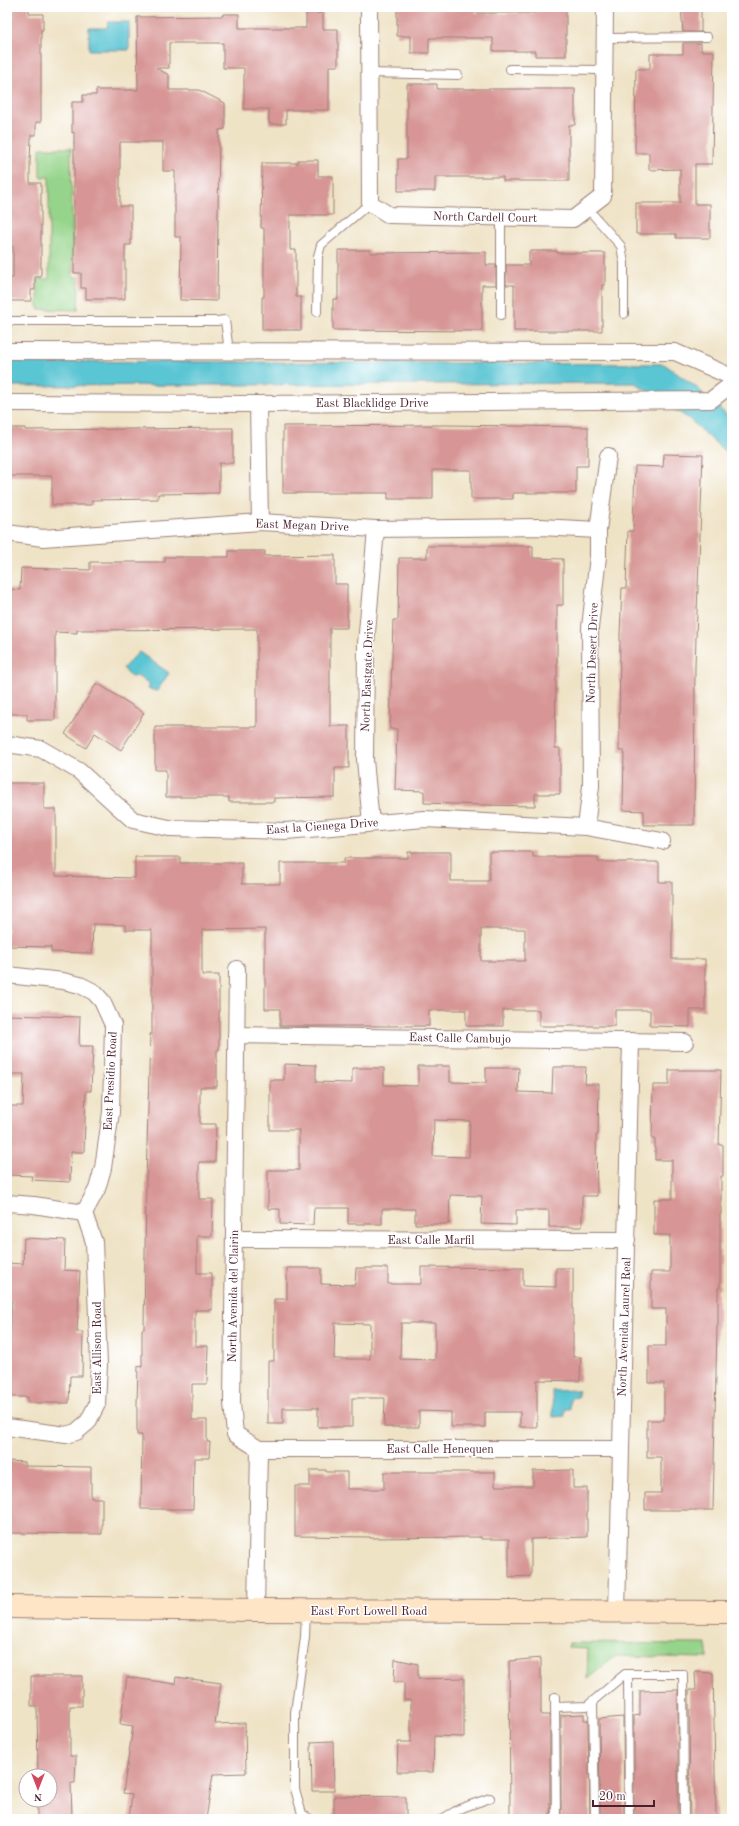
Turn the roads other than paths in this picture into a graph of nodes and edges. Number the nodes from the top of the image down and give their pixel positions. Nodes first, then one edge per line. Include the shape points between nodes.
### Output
1 (368, 7) edge
2 (605, 7) edge
3 (707, 37) dead end
4 (605, 38) junction
5 (510, 69) dead end
6 (604, 70) junction
7 (369, 74) junction
8 (458, 75) dead end
9 (370, 203) junction
10 (587, 208) junction
11 (501, 217) junction
12 (317, 312) dead end
13 (624, 314) dead end
14 (501, 315) dead end
15 (7, 321) edge
16 (7, 351) edge
17 (229, 352) junction
18 (732, 377) edge
19 (732, 384) edge
20 (7, 403) edge
21 (258, 404) junction
22 (608, 456) dead end
23 (260, 522) junction
24 (376, 529) junction
25 (598, 530) junction
26 (7, 533) edge
27 (7, 744) edge
28 (371, 823) junction
29 (586, 827) junction
30 (662, 841) dead end
31 (237, 969) dead end
32 (7, 976) edge
33 (236, 1035) junction
34 (631, 1041) junction
35 (684, 1042) dead end
36 (7, 1203) edge
37 (84, 1213) junction
38 (234, 1239) junction
39 (627, 1240) junction
40 (7, 1427) edge
41 (259, 1449) junction
42 (621, 1449) junction
43 (7, 1607) edge
44 (256, 1610) junction
45 (306, 1611) junction
46 (617, 1612) junction
47 (732, 1612) edge
48 (628, 1674) junction
49 (555, 1697) dead end
50 (593, 1701) junction
51 (555, 1707) junction
52 (490, 1798) dead end
53 (310, 1819) edge
54 (442, 1819) edge
55 (556, 1819) edge
56 (595, 1819) edge
57 (629, 1819) edge
58 (684, 1819) edge

1 - 7 street
2 - 4 street, North Cardell Court
3 - 4 lane
4 - 6 street, North Cardell Court
5 - 6 lane
6 - 10 street, North Cardell Court via 602,196
7 - 8 lane
7 - 9 street
9 - 11 street, North Cardell Court via 389,215
9 - 12 lane via 321,245 318,256
10 - 11 street, North Cardell Court via 573,218
10 - 13 lane via 621,246 624,263
11 - 14 lane
15 - 17 lane via 225,320
16 - 17 street
17 - 18 street via 675,352
19 - 21 street, East Blacklidge Drive via 711,400
20 - 21 street, East Blacklidge Drive
21 - 23 street
22 - 25 street, North Desert Drive
23 - 24 street, East Megan Drive
23 - 26 street, East Megan Drive via 43,538
24 - 25 street, East Megan Drive via 540,527
24 - 28 street, North Eastgate Drive via 366,644 365,760
25 - 29 street, North Desert Drive via 598,556 590,628 590,786
27 - 28 street, East la Cienega Drive via 41,749 79,771 133,820 169,828 286,831
28 - 29 street, East la Cienega Drive via 424,820
29 - 30 street, East la Cienega Drive
31 - 33 street, North Avenida del Clairin
32 - 37 street, East Presidio Road via 80,985 94,992 102,1001 113,1024 111,1112 103,1168
33 - 34 street, East Calle Cambujo
33 - 38 street, North Avenida del Clairin
34 - 35 street, East Calle Cambujo
34 - 39 street, North Avenida Laurel Real
36 - 37 street
37 - 40 street, East Allison Road via 94,1242 99,1366 97,1404 88,1422 76,1432 66,1435
38 - 39 street, East Calle Marfil
38 - 41 street, North Avenida del Clairin via 232,1403 235,1434
39 - 42 street, North Avenida Laurel Real
41 - 42 street, East Calle Henequen
41 - 44 street
42 - 46 street, North Avenida Laurel Real
43 - 44 main road, East Fort Lowell Road
44 - 45 main road, East Fort Lowell Road
45 - 46 main road, East Fort Lowell Road
45 - 53 lane via 295,1713 295,1789 302,1814
46 - 47 main road, East Fort Lowell Road
48 - 50 lane
48 - 57 lane
48 - 58 lane via 683,1674
49 - 51 lane
50 - 51 lane via 587,1706
50 - 56 lane
51 - 55 lane
52 - 54 lane via 459,1809

